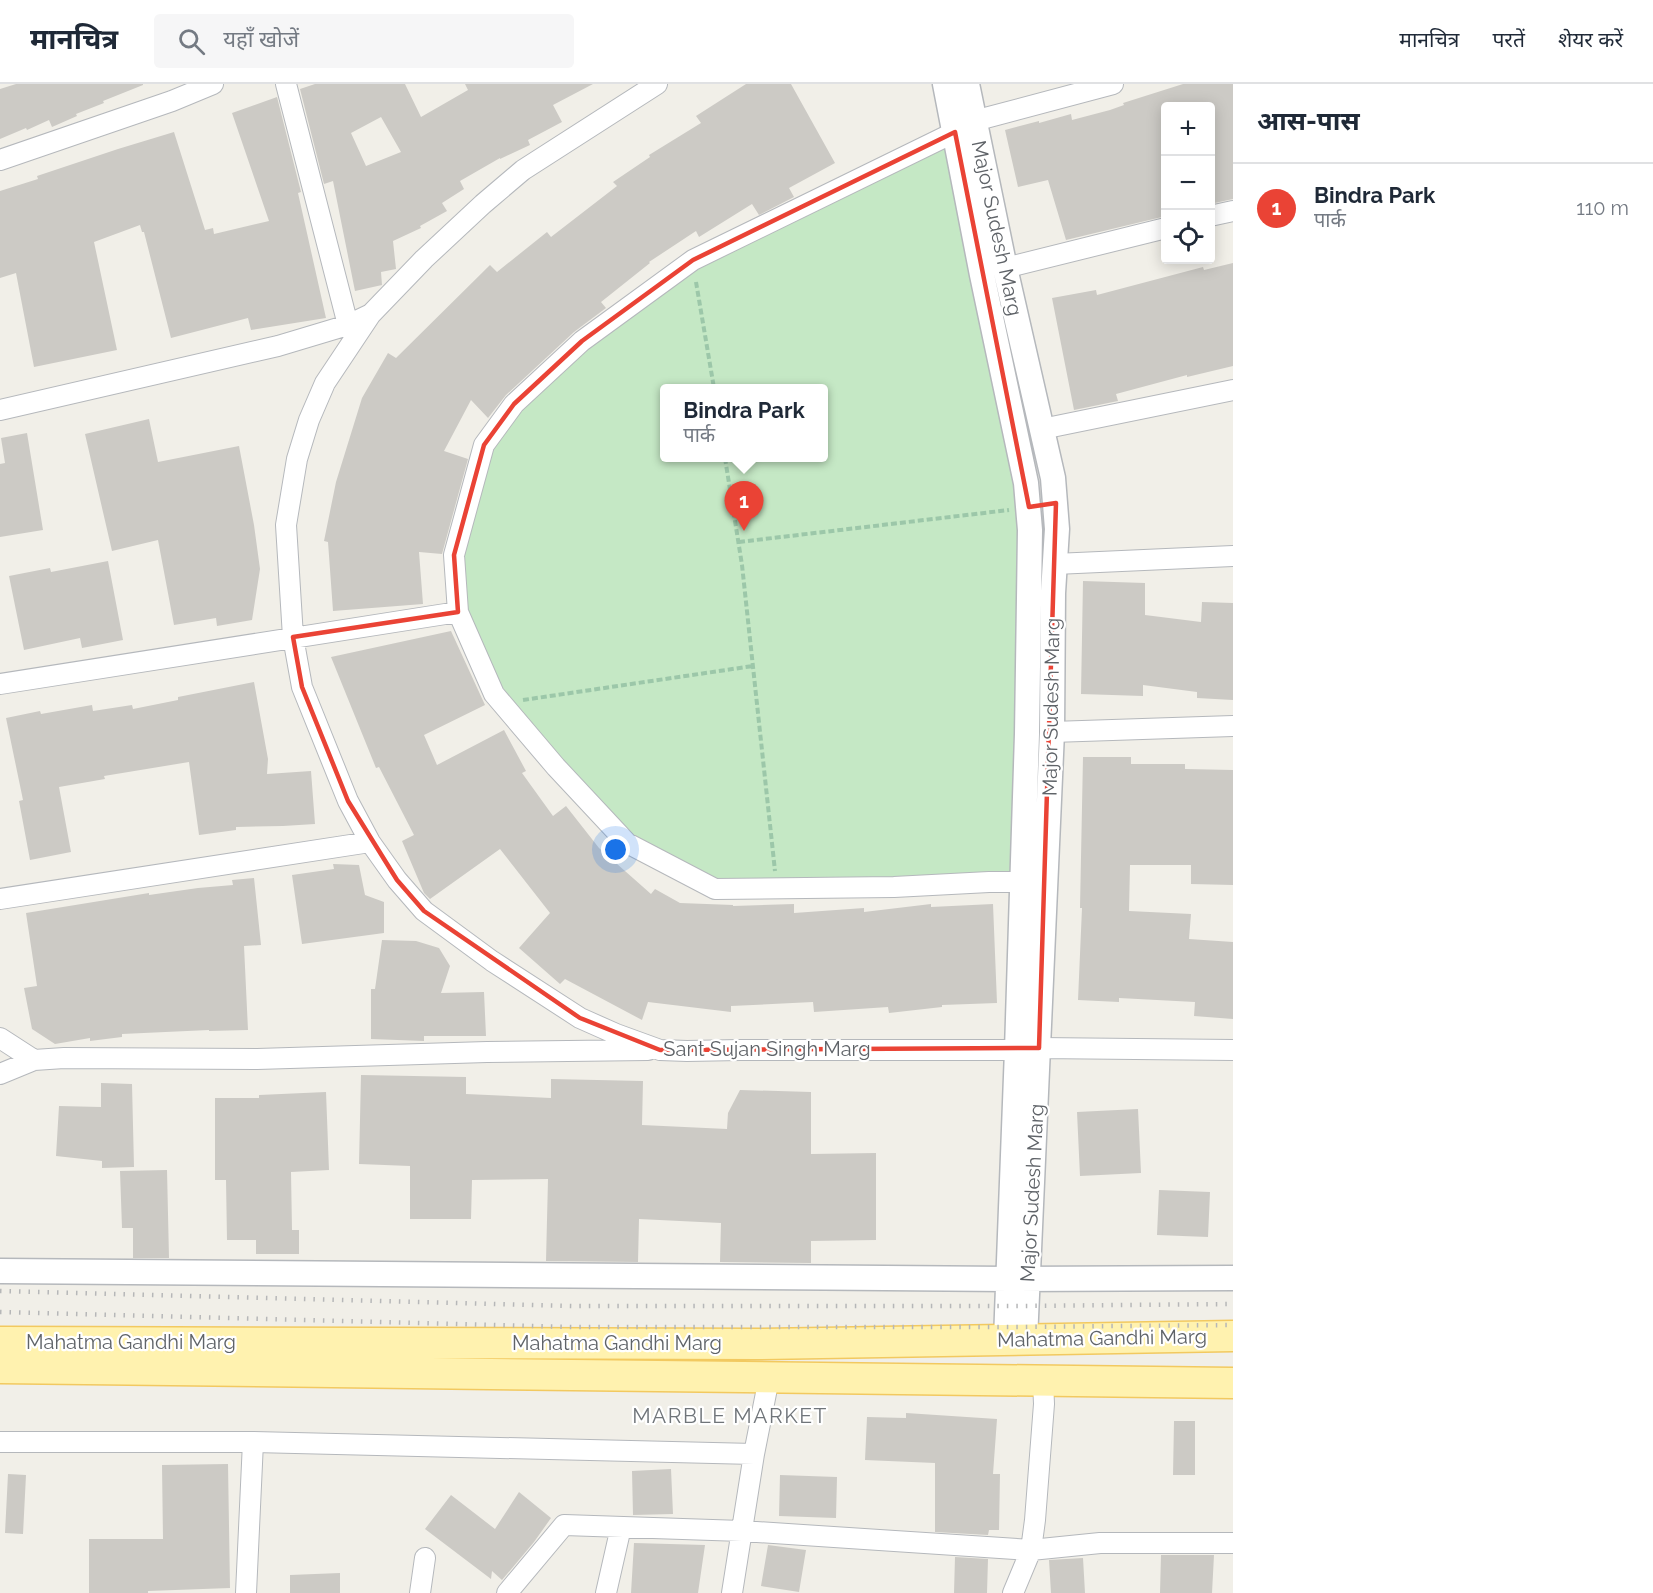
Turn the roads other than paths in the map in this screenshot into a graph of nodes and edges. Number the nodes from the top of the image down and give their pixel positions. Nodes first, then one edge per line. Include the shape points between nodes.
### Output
1 (213, 84) edge
2 (286, 84) edge
3 (657, 84) edge
4 (945, 84) edge
5 (967, 84) edge
6 (1113, 84) edge
7 (964, 127) junction
8 (0, 160) edge
9 (1233, 211) edge
10 (1215, 215) edge
11 (1161, 229) edge
12 (1005, 268) junction
13 (371, 314) junction
14 (348, 326) junction
15 (1233, 390) edge
16 (0, 410) edge
17 (1042, 429) junction
18 (1056, 503) junction
19 (1029, 507) junction
20 (1233, 556) edge
21 (1054, 564) junction
22 (458, 612) junction
23 (293, 638) junction
24 (0, 684) edge
25 (1233, 726) edge
26 (1052, 732) junction
27 (370, 842) junction
28 (1023, 882) junction
29 (0, 899) edge
30 (0, 1038) edge
31 (1028, 1049) junction
32 (660, 1050) junction
33 (1233, 1050) edge
34 (34, 1060) junction
35 (0, 1074) edge
36 (0, 1271) edge
37 (1233, 1278) edge
38 (1018, 1279) junction
39 (1233, 1336) edge
40 (1015, 1340) junction
41 (0, 1342) edge
42 (0, 1368) edge
43 (769, 1378) junction
44 (1043, 1381) junction
45 (1233, 1383) edge
46 (0, 1442) edge
47 (253, 1442) junction
48 (754, 1454) junction
49 (621, 1527) junction
50 (742, 1531) junction
51 (1233, 1543) edge
52 (1031, 1550) junction
53 (425, 1558) dead end
54 (246, 1593) edge
55 (420, 1593) edge
56 (507, 1593) edge
57 (606, 1593) edge
58 (732, 1593) edge
59 (1013, 1593) edge

1 - 8 street
2 - 14 street
3 - 13 street, Sant Sujan Singh Marg via 523,170 424,259
4 - 7 street, Major Sudesh Marg
5 - 7 street, Major Sudesh Marg
6 - 7 street
7 - 12 street, Major Sudesh Marg
7 - 19 street, Major Sudesh Marg via 982,275
7 - 22 street via 693,260 582,341 514,404 484,446 454,555
9 - 10 street
11 - 12 street
12 - 17 street, Major Sudesh Marg
13 - 14 street
13 - 23 street, Sant Sujan Singh Marg via 325,383 297,459 286,525
14 - 16 street via 278,346
15 - 17 street
17 - 18 street, Major Sudesh Marg
18 - 19 street
18 - 21 street, Major Sudesh Marg
19 - 28 street, Major Sudesh Marg
20 - 21 street
21 - 26 street, Major Sudesh Marg
22 - 23 street
22 - 28 street via 494,694 556,767 627,843 716,889
23 - 24 street
23 - 27 street, Sant Sujan Singh Marg via 302,687 348,801
25 - 26 street
26 - 31 street, Major Sudesh Marg
27 - 29 street
27 - 32 street, Sant Sujan Singh Marg via 424,911 492,961 580,1018
28 - 31 street, Major Sudesh Marg
30 - 34 street
31 - 32 street, Sant Sujan Singh Marg
31 - 33 street, Sant Sujan Singh Marg
31 - 38 street, Major Sudesh Marg
32 - 34 street
34 - 35 street
36 - 38 street
37 - 38 street
38 - 40 street, Major Sudesh Marg
39 - 40 main road, Mahatma Gandhi Marg
40 - 41 main road, Mahatma Gandhi Marg via 762,1344
42 - 43 main road, Mahatma Gandhi Marg
43 - 44 main road, Mahatma Gandhi Marg
43 - 48 street
44 - 45 main road, Mahatma Gandhi Marg
44 - 52 street
46 - 47 street
47 - 48 street
47 - 54 street
48 - 50 street
49 - 50 street
49 - 56 street via 564,1525
49 - 57 street
50 - 52 street
50 - 58 street
51 - 52 street via 1100,1544
52 - 59 street
53 - 55 street

